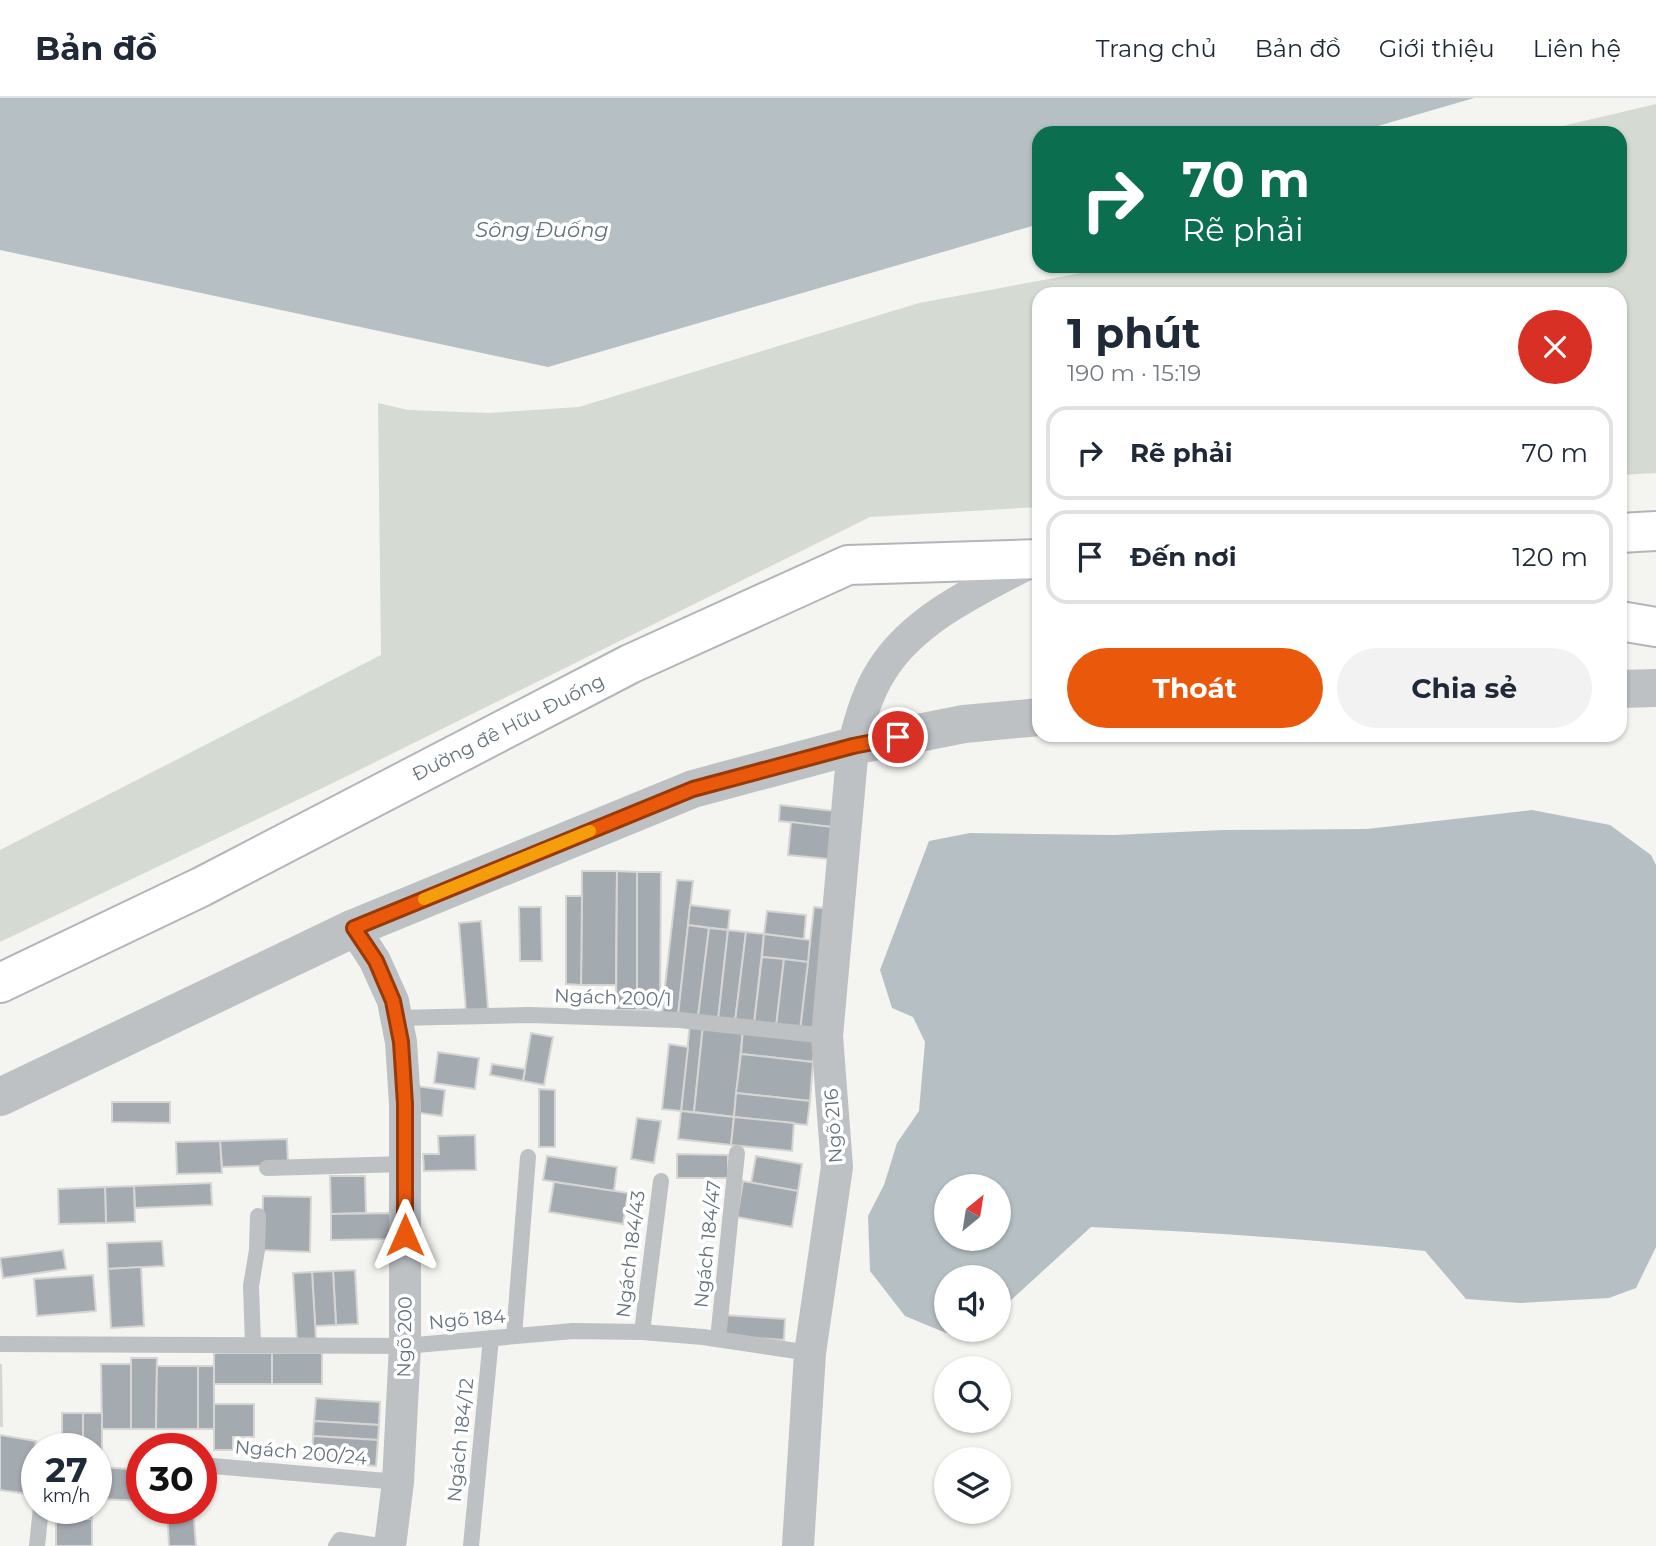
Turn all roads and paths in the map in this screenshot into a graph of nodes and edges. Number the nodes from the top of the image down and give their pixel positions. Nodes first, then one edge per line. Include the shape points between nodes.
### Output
1 (1656, 531) edge
2 (1627, 533) edge
3 (1032, 559) edge
4 (1032, 562) edge
5 (1627, 622) edge
6 (1656, 627) edge
7 (1656, 688) edge
8 (1627, 689) edge
9 (1032, 718) edge
10 (853, 746) junction
11 (354, 928) junction
12 (0, 983) edge
13 (396, 1018) junction
14 (827, 1036) junction
15 (0, 1097) edge
16 (737, 1153) dead end
17 (528, 1157) dead end
18 (405, 1164) junction
19 (267, 1168) dead end
20 (661, 1181) dead end
21 (258, 1216) dead end
22 (642, 1332) junction
23 (514, 1336) junction
24 (491, 1338) junction
25 (718, 1339) junction
26 (0, 1344) edge
27 (253, 1345) junction
28 (405, 1346) junction
29 (810, 1353) junction
30 (217, 1466) edge
31 (398, 1482) junction
32 (39, 1524) edge
33 (37, 1546) edge
34 (336, 1546) edge
35 (380, 1546) edge
36 (390, 1546) edge
37 (471, 1546) edge
38 (798, 1546) edge

1 - 2 main road
3 - 12 main road, Đường đê Hữu Đuống via 848,565 630,664 201,887
4 - 10 street, Ngõ 216 via 982,587 904,642 881,670 862,710
5 - 6 main road
7 - 8 street
9 - 10 street via 964,724
10 - 11 street via 693,789
10 - 14 street, Ngõ 216
11 - 13 street, Ngõ 200 via 376,961
11 - 15 street
13 - 14 lane, Ngách 200/1 via 530,1015 681,1020
13 - 18 street, Ngõ 200 via 405,1104
14 - 29 street, Ngõ 216 via 837,1167
16 - 25 lane, Ngách 184/47
17 - 23 lane
18 - 19 lane
18 - 28 street, Ngõ 200
20 - 22 lane, Ngách 184/43
21 - 27 lane via 251,1286
22 - 23 lane, Ngõ 184
22 - 25 lane, Ngõ 184
23 - 24 lane, Ngõ 184
24 - 28 lane, Ngõ 184
24 - 37 lane, Ngách 184/12
25 - 29 lane, Ngõ 184
26 - 27 lane, Ngõ 184
27 - 28 lane, Ngõ 184
28 - 31 street, Ngõ 200
29 - 38 street, Ngõ 216
30 - 31 lane, Ngách 200/24
31 - 36 street, Ngõ 200
32 - 33 lane
34 - 35 lane via 340,1540

